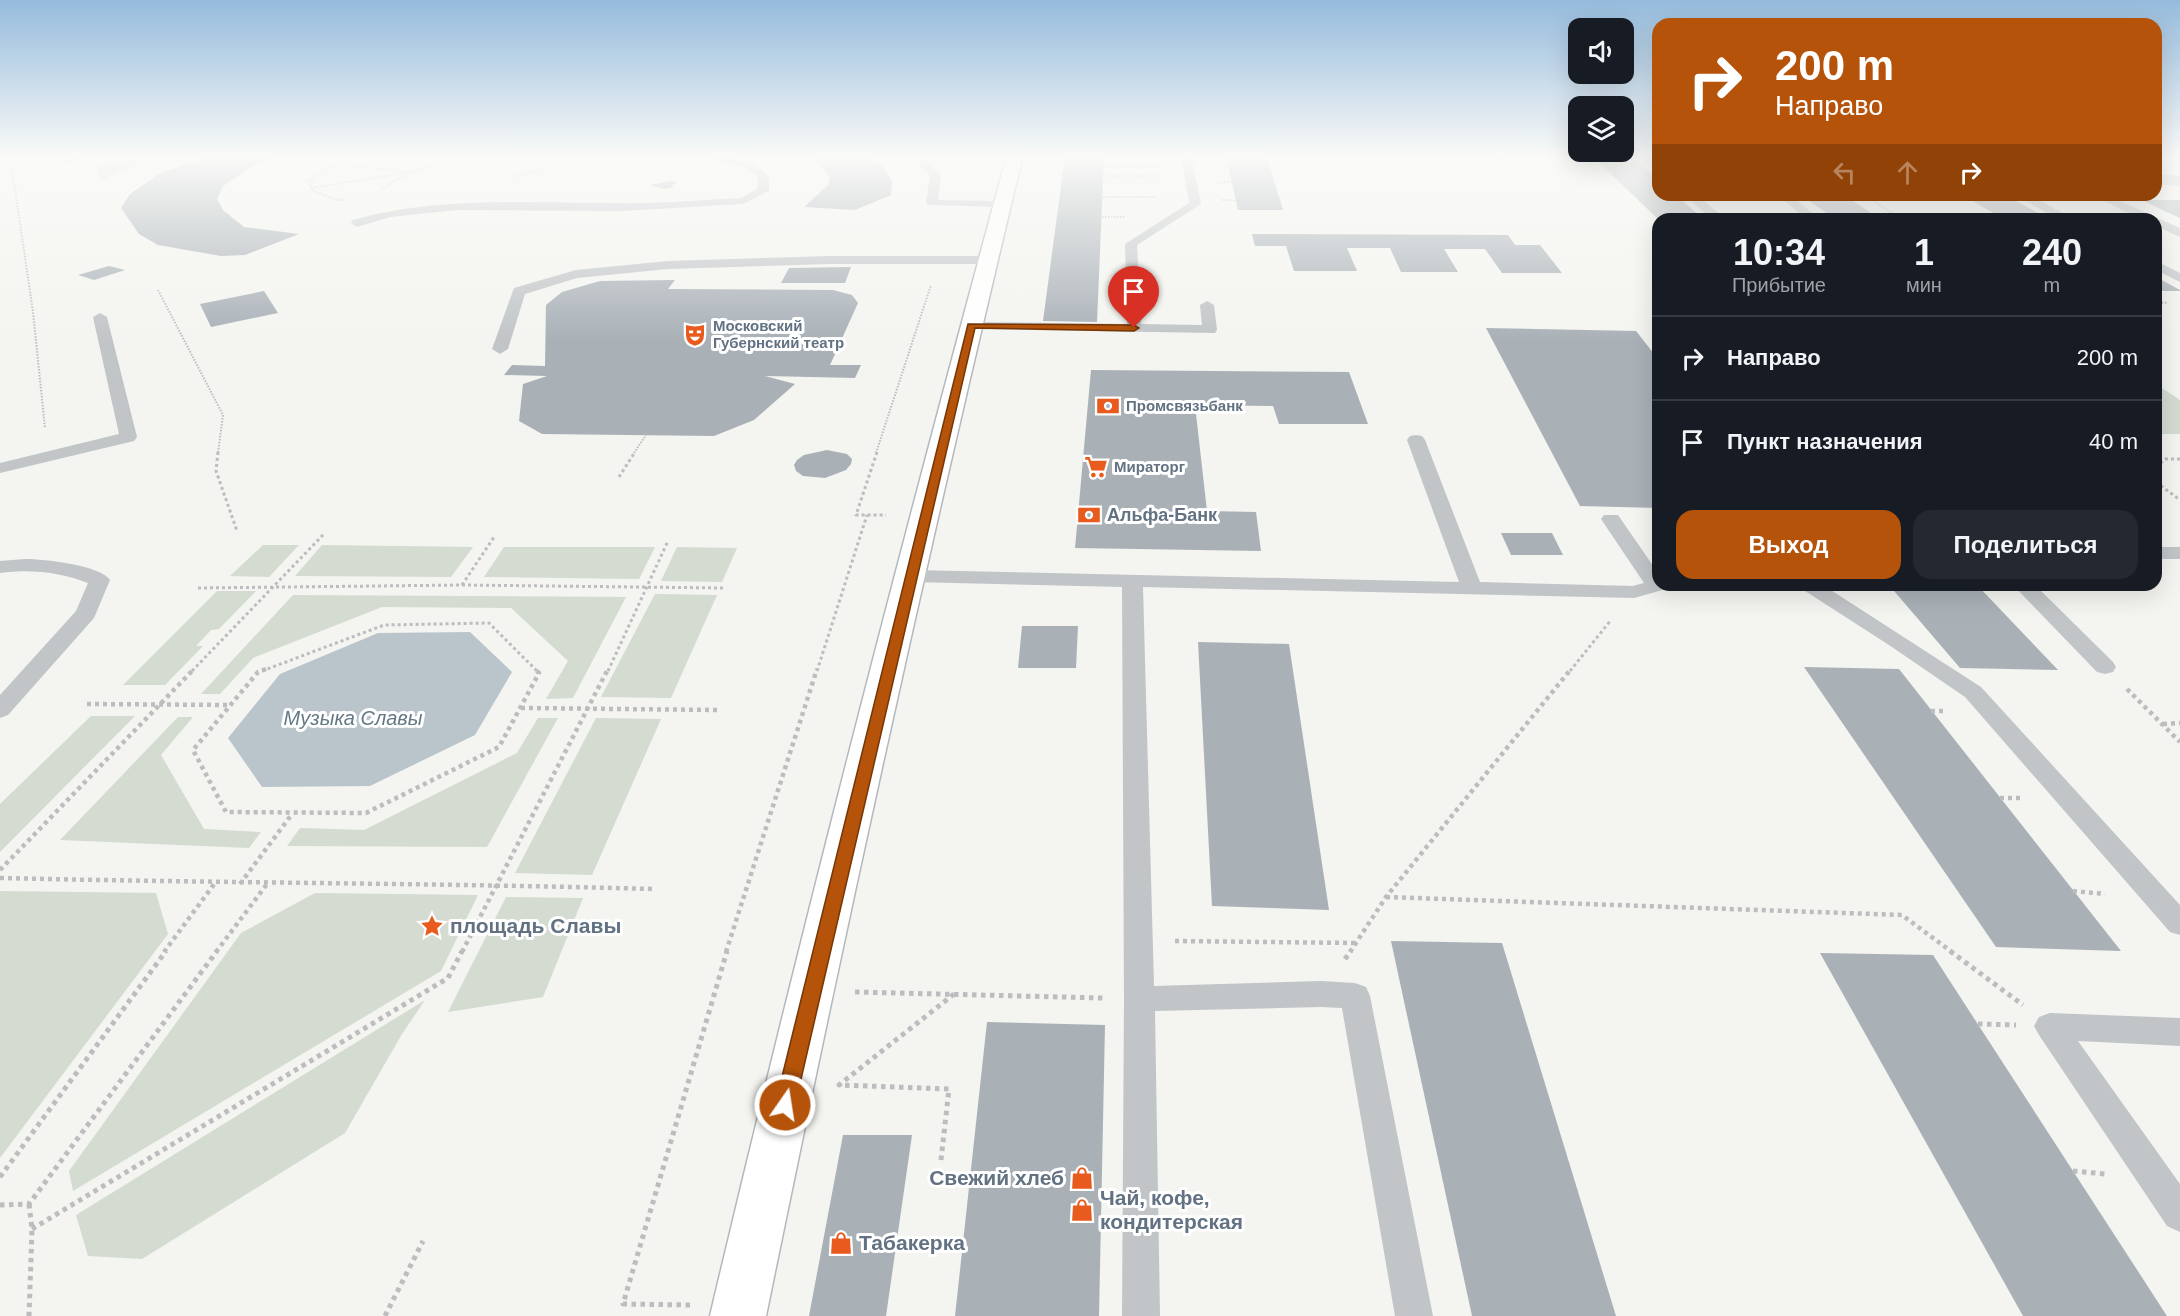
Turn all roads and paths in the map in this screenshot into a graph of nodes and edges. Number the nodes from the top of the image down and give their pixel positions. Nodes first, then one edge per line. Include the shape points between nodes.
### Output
1 (19, 216) edge
2 (380, 216) edge
3 (999, 216) edge
4 (1175, 216) edge
5 (357, 223) dead end
6 (2162, 225) edge
7 (2180, 233) edge
8 (940, 260) junction
9 (987, 260) junction
10 (2162, 268) edge
11 (2180, 278) edge
12 (158, 290) dead end
13 (1208, 305) dead end
14 (100, 317) dead end
15 (971, 326) junction
16 (1134, 328) junction
17 (500, 349) dead end
18 (646, 435) dead end
19 (1416, 440) dead end
20 (48, 457) junction
21 (2180, 459) edge
22 (2162, 462) edge
23 (0, 468) edge
24 (619, 477) dead end
25 (2162, 486) edge
26 (2180, 500) edge
27 (1611, 519) dead end
28 (237, 531) dead end
29 (324, 534) dead end
30 (494, 537) dead end
31 (668, 541) dead end
32 (2162, 553) edge
33 (2180, 553) edge
34 (0, 567) edge
35 (911, 576) junction
36 (1652, 577) edge
37 (1132, 580) junction
38 (462, 585) junction
39 (647, 587) junction
40 (1652, 587) edge
41 (198, 588) dead end
42 (274, 588) junction
43 (723, 588) dead end
44 (1472, 588) junction
45 (1819, 591) edge
46 (2029, 591) edge
47 (1634, 592) junction
48 (2105, 667) joint
49 (87, 704) dead end
50 (160, 705) junction
51 (231, 705) junction
52 (520, 708) junction
53 (589, 709) junction
54 (0, 710) edge
55 (718, 710) dead end
56 (2180, 723) edge
57 (2162, 724) junction
58 (2180, 742) edge
59 (293, 814) junction
60 (0, 870) edge
61 (0, 878) edge
62 (216, 883) junction
63 (240, 884) junction
64 (267, 884) junction
65 (495, 885) junction
66 (652, 889) dead end
67 (1386, 897) junction
68 (2180, 924) edge
69 (1138, 941) junction
70 (1355, 943) junction
71 (809, 994) junction
72 (954, 994) junction
73 (1321, 994) junction
74 (1139, 999) junction
75 (2050, 1026) junction
76 (2180, 1032) edge
77 (941, 1160) dead end
78 (0, 1177) edge
79 (29, 1204) junction
80 (0, 1205) edge
81 (2180, 1214) edge
82 (32, 1229) junction
83 (423, 1241) dead end
84 (739, 1311) edge
85 (29, 1316) edge
86 (385, 1316) edge
87 (1141, 1316) edge
88 (1414, 1316) edge

1 - 20 path
2 - 5 lane
3 - 9 street
4 - 16 lane via 1131,244
6 - 7 lane
8 - 9 lane
8 - 17 lane via 668,265 576,274 519,291
8 - 84 path via 856,515 867,515 712,997 623,1304
9 - 15 street
10 - 11 lane
12 - 28 path via 223,415 216,471
13 - 16 lane via 1210,330
14 - 20 lane via 128,437
15 - 16 lane
15 - 35 street
18 - 24 path
19 - 44 lane
20 - 23 lane
21 - 22 path
25 - 26 path
27 - 36 lane
29 - 42 path
30 - 38 path
31 - 39 path
32 - 33 lane
34 - 54 lane via 71,569 100,580 86,613
35 - 37 lane
35 - 71 street
37 - 44 lane
37 - 69 lane
38 - 39 path
38 - 42 path
39 - 43 path
39 - 53 path
40 - 47 lane
41 - 42 path
42 - 50 path
44 - 47 lane
45 - 68 lane via 1973,692
46 - 48 lane
47 - 67 path
48 - 57 path
49 - 50 path
50 - 51 path
50 - 60 path
51 - 52 path via 258,672 384,625 489,623 540,673
51 - 59 path via 193,750 226,812
52 - 53 path
52 - 59 path via 499,747 366,813
53 - 55 path
53 - 65 path
56 - 57 path
57 - 58 path
59 - 63 path
61 - 62 path
62 - 63 path
62 - 78 path
63 - 64 path
64 - 65 path
64 - 79 path
65 - 66 path
65 - 82 path via 448,978
67 - 70 path
67 - 75 path via 1902,915
69 - 70 path
69 - 74 lane
70 - 73 path
71 - 72 path
71 - 84 street
72 - 74 path
72 - 77 path via 839,1085 949,1089
73 - 74 lane
73 - 88 lane via 1355,996
74 - 87 lane
75 - 76 lane
75 - 81 lane
79 - 80 path
79 - 82 path
82 - 85 path
83 - 86 path

